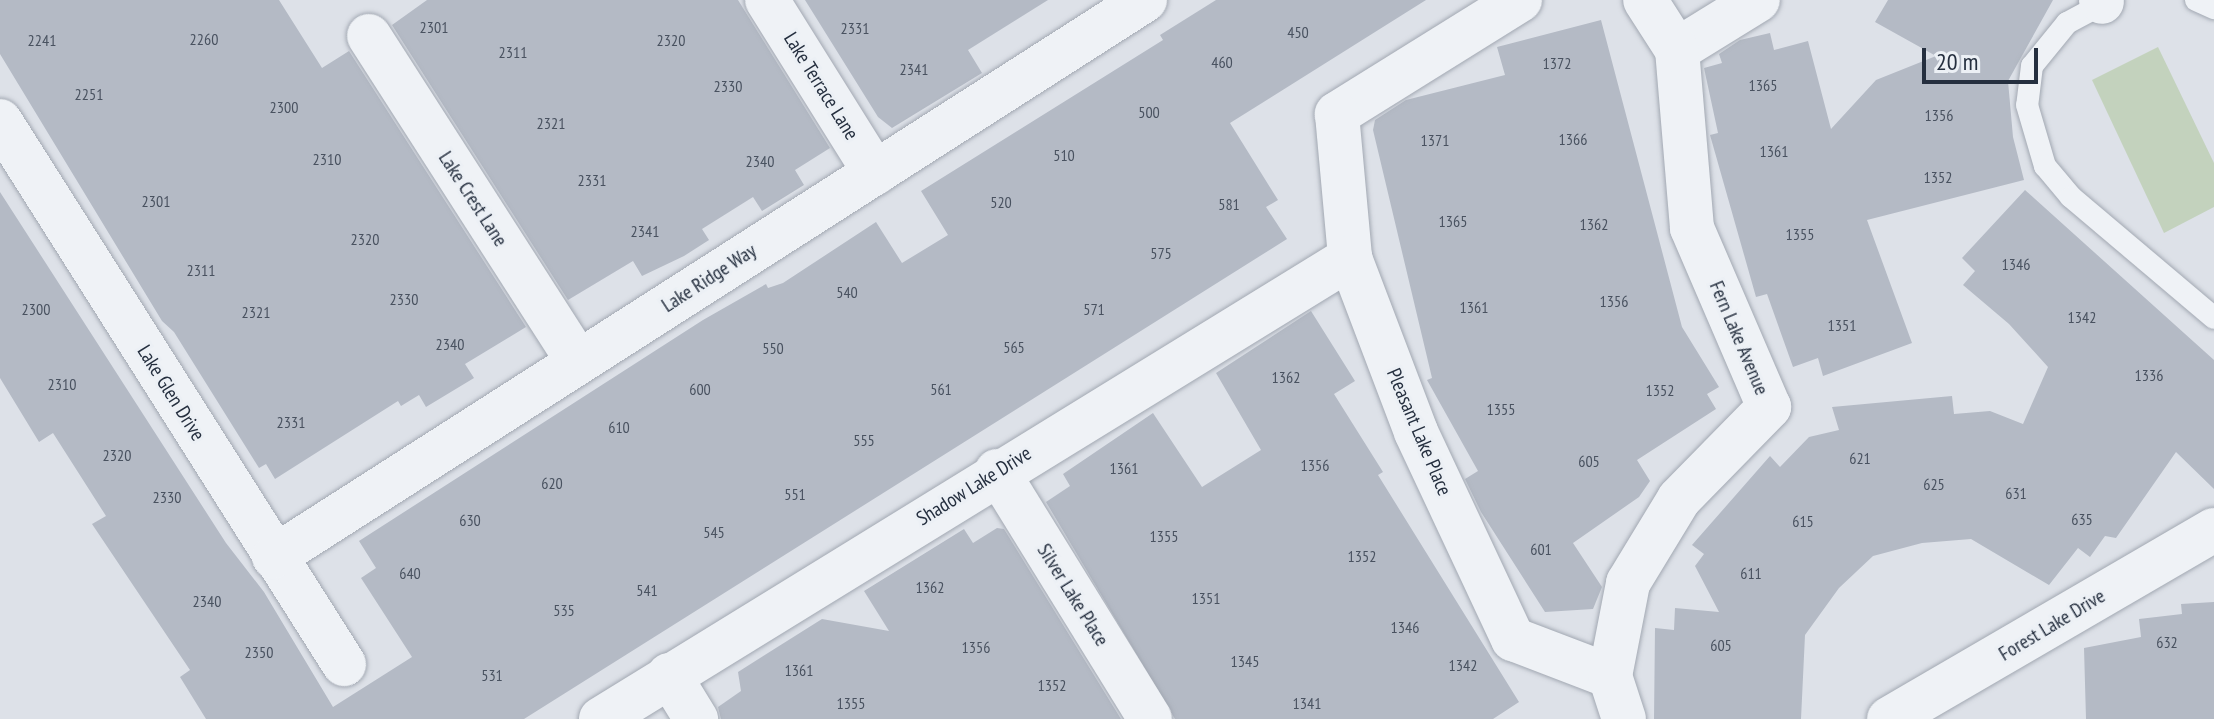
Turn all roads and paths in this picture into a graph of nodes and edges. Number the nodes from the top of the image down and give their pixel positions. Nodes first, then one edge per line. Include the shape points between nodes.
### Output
1 (767, 0) edge
2 (1145, 0) edge
3 (1520, 0) edge
4 (1645, 0) edge
5 (1758, 0) edge
6 (2196, 0) edge
7 (2105, 1) edge
8 (2214, 8) edge
9 (369, 36) dead end
10 (1677, 50) junction
11 (0, 121) edge
12 (875, 173) junction
13 (1350, 258) junction
14 (2214, 318) edge
15 (578, 362) junction
16 (997, 471) junction
17 (2214, 530) edge
18 (274, 557) junction
19 (344, 664) dead end
20 (669, 675) junction
21 (1610, 676) junction
22 (601, 719) edge
23 (696, 719) edge
24 (1150, 719) edge
25 (1624, 719) edge
26 (1889, 719) edge

1 - 12 street, Lake Terrace Lane
2 - 12 street, Lake Ridge Way
3 - 13 street, Pleasant Lake Place via 1337,114
4 - 10 street
5 - 10 street
6 - 8 lane
7 - 14 lane via 2067,23 2032,66 2027,105 2045,166 2071,197
9 - 15 street, Lake Crest Lane
10 - 21 street, Fern Lake Avenue via 1692,228 1769,407 1679,499 1628,583
11 - 18 street, Lake Glen Drive
12 - 15 street, Lake Ridge Way
13 - 16 street, Shadow Lake Drive
13 - 21 street, Pleasant Lake Place via 1416,432 1513,639
15 - 18 street, Lake Ridge Way
16 - 20 street, Shadow Lake Drive
16 - 24 street, Silver Lake Place
17 - 26 street, Forest Lake Drive
18 - 19 street, Lake Glen Drive
20 - 22 street, Shadow Lake Drive
20 - 23 street
21 - 25 street, Fern Lake Avenue

